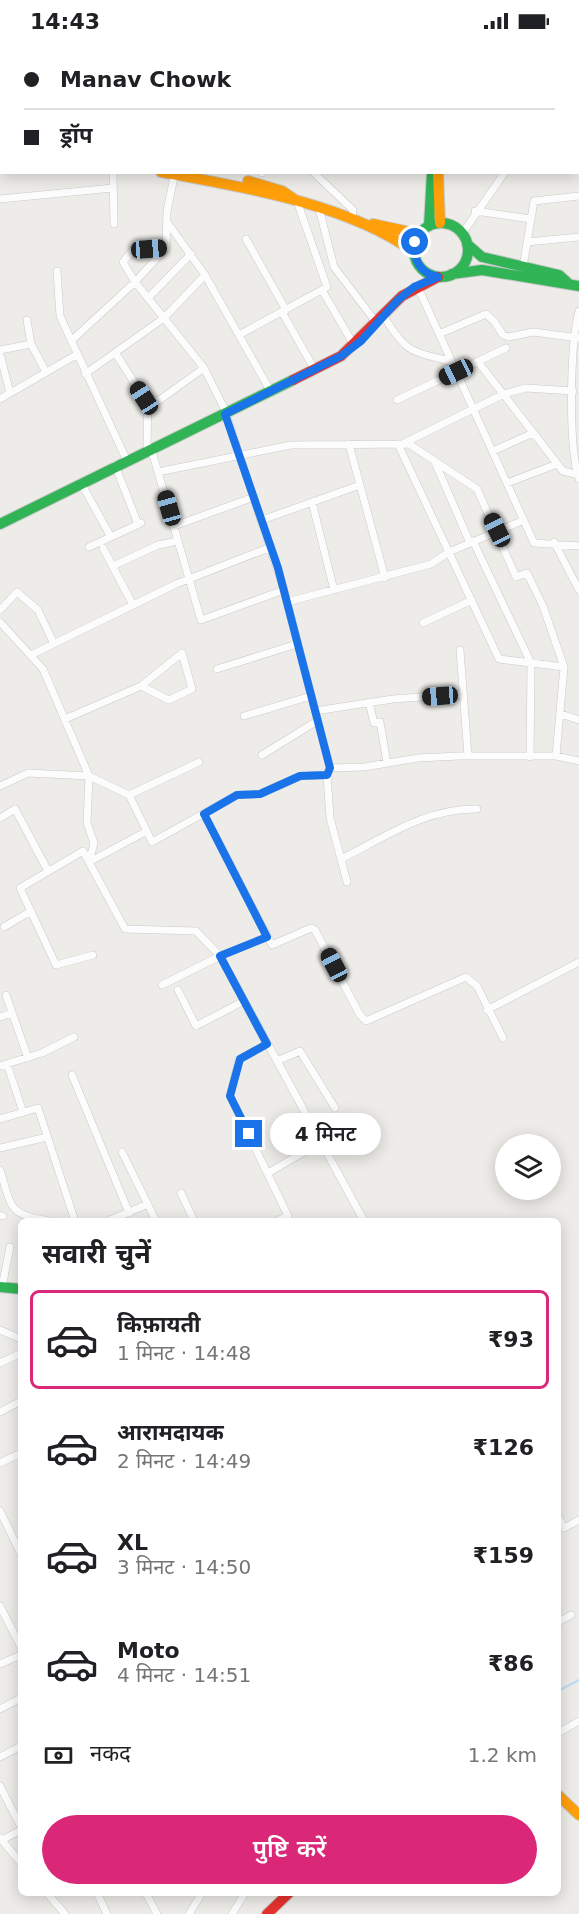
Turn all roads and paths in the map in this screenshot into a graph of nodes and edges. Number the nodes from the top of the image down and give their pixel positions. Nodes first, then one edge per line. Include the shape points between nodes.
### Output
1 (113, 174) edge
2 (175, 174) edge
3 (180, 174) edge
4 (211, 174) edge
5 (315, 174) edge
6 (432, 174) edge
7 (438, 174) edge
8 (503, 174) edge
9 (113, 188) junction
10 (579, 196) edge
11 (0, 199) edge
12 (297, 201) junction
13 (319, 208) junction
14 (475, 211) junction
15 (531, 219) junction
16 (352, 220) junction
17 (167, 222) junction
18 (440, 223) junction
19 (114, 224) dead end
20 (429, 226) junction
21 (419, 234) junction
22 (579, 237) edge
23 (246, 239) dead end
24 (464, 239) junction
25 (527, 242) junction
26 (166, 248) junction
27 (414, 252) junction
28 (191, 254) junction
29 (523, 267) junction
30 (57, 271) dead end
31 (426, 272) junction
32 (452, 274) junction
33 (205, 275) junction
34 (438, 277) junction
35 (579, 277) edge
36 (135, 282) junction
37 (574, 285) edge
38 (414, 287) junction
39 (322, 290) junction
40 (148, 297) junction
41 (579, 310) edge
42 (284, 311) junction
43 (164, 318) junction
44 (27, 320) dead end
45 (376, 322) junction
46 (439, 334) junction
47 (239, 335) junction
48 (576, 338) edge
49 (351, 340) junction
50 (71, 341) junction
51 (31, 344) junction
52 (506, 348) dead end
53 (0, 352) edge
54 (116, 354) junction
55 (76, 355) junction
56 (452, 362) junction
57 (479, 363) junction
58 (312, 365) junction
59 (1, 366) edge
60 (204, 368) junction
61 (46, 372) junction
62 (456, 372) junction
63 (85, 374) junction
64 (269, 389) junction
65 (10, 393) junction
66 (504, 394) junction
67 (575, 395) edge
68 (148, 398) junction
69 (0, 399) edge
70 (397, 400) dead end
71 (473, 408) junction
72 (224, 411) junction
73 (533, 433) junction
74 (577, 440) edge
75 (349, 444) junction
76 (400, 444) junction
77 (150, 446) junction
78 (493, 451) junction
79 (239, 455) junction
80 (126, 459) junction
81 (434, 459) junction
82 (114, 464) junction
83 (557, 464) junction
84 (158, 472) junction
85 (579, 476) edge
86 (81, 483) junction
87 (507, 483) junction
88 (360, 485) junction
89 (254, 497) junction
90 (312, 502) junction
91 (0, 518) edge
92 (262, 519) junction
93 (524, 520) junction
94 (0, 524) edge
95 (174, 526) junction
96 (497, 530) junction
97 (111, 537) junction
98 (178, 540) junction
99 (472, 542) junction
100 (554, 542) junction
101 (579, 546) edge
102 (89, 547) dead end
103 (272, 547) junction
104 (103, 548) dead end
105 (449, 552) junction
106 (112, 566) junction
107 (385, 578) junction
108 (190, 579) junction
109 (284, 590) junction
110 (334, 590) junction
111 (579, 590) edge
112 (472, 600) junction
113 (287, 602) junction
114 (133, 605) junction
115 (0, 610) edge
116 (0, 622) edge
117 (423, 623) dead end
118 (54, 644) junction
119 (297, 644) junction
120 (460, 650) dead end
121 (31, 655) junction
122 (531, 663) junction
123 (564, 667) junction
124 (218, 669) dead end
125 (141, 686) junction
126 (463, 694) junction
127 (311, 696) junction
128 (369, 702) junction
129 (315, 711) junction
130 (561, 714) junction
131 (244, 716) dead end
132 (65, 719) junction
133 (579, 720) edge
134 (317, 721) junction
135 (262, 755) dead end
136 (468, 756) junction
137 (556, 756) junction
138 (530, 757) junction
139 (579, 761) edge
140 (199, 762) dead end
141 (387, 764) junction
142 (328, 772) junction
143 (89, 776) junction
144 (0, 786) edge
145 (129, 795) junction
146 (477, 809) dead end
147 (204, 814) junction
148 (0, 818) edge
149 (147, 831) junction
150 (341, 859) junction
151 (89, 862) junction
152 (48, 872) junction
153 (347, 882) dead end
154 (31, 911) junction
155 (4, 927) dead end
156 (267, 937) junction
157 (93, 955) dead end
158 (220, 956) junction
159 (579, 962) edge
160 (162, 985) dead end
161 (178, 990) dead end
162 (6, 994) dead end
163 (244, 1000) junction
164 (488, 1010) junction
165 (12, 1013) junction
166 (0, 1017) edge
167 (74, 1037) dead end
168 (503, 1038) dead end
169 (267, 1044) junction
170 (28, 1058) junction
171 (277, 1061) junction
172 (3, 1065) edge
173 (72, 1075) dead end
174 (335, 1107) dead end
175 (23, 1112) junction
176 (0, 1119) edge
177 (47, 1137) junction
178 (321, 1142) junction
179 (0, 1148) edge
180 (122, 1152) dead end
181 (0, 1170) edge
182 (268, 1173) junction
183 (181, 1192) dead end
184 (148, 1204) junction
185 (129, 1213) junction
186 (31, 1218) edge
187 (74, 1218) edge
188 (116, 1218) edge
189 (155, 1218) edge
190 (193, 1218) edge
191 (284, 1218) edge
192 (362, 1218) edge
193 (10, 1247) dead end
194 (1, 1287) edge
195 (18, 1289) edge
196 (0, 1330) edge
197 (18, 1338) edge
198 (18, 1354) edge
199 (0, 1363) edge
200 (18, 1403) edge
201 (0, 1412) edge
202 (18, 1456) edge
203 (0, 1463) edge
204 (0, 1511) edge
205 (579, 1520) edge
206 (561, 1522) edge
207 (18, 1548) edge
208 (0, 1606) edge
209 (571, 1615) dead end
210 (561, 1620) edge
211 (18, 1641) edge
212 (18, 1656) edge
213 (0, 1665) edge
214 (18, 1699) edge
215 (0, 1708) edge
216 (579, 1721) edge
217 (561, 1731) edge
218 (18, 1748) edge
219 (0, 1757) edge
220 (0, 1786) edge
221 (561, 1798) edge
222 (579, 1815) edge
223 (18, 1823) edge
224 (18, 1830) edge
225 (1, 1839) edge
226 (18, 1859) edge
227 (50, 1896) edge
228 (98, 1896) edge
229 (148, 1896) edge
230 (200, 1896) edge
231 (243, 1896) edge
232 (286, 1896) edge
233 (65, 1914) edge
234 (107, 1914) edge
235 (157, 1914) edge
236 (189, 1914) edge
237 (232, 1914) edge
238 (267, 1914) edge

1 - 9 street
2 - 17 street
3 - 12 main road
4 - 12 main road via 282,191
5 - 16 street via 353,210
6 - 20 main road
7 - 18 main road
8 - 14 street
9 - 11 street
9 - 19 street
10 - 15 street via 534,201
12 - 13 main road
12 - 39 street via 327,287
13 - 16 main road
13 - 45 street via 334,267
14 - 15 street
14 - 24 street
15 - 25 street
16 - 21 main road
16 - 27 main road
17 - 26 street
17 - 28 street
18 - 20 main road
18 - 24 main road via 448,224
20 - 21 main road
21 - 27 main road
22 - 25 street
23 - 42 street
24 - 29 main road via 482,257
24 - 32 main road via 465,262
25 - 29 street
26 - 36 street
26 - 36 street via 129,253 123,262
27 - 31 main road
28 - 33 street
28 - 40 street
29 - 37 main road via 559,275
30 - 50 street via 60,316
31 - 34 main road
31 - 38 main road
32 - 34 main road
32 - 37 main road via 483,270
33 - 43 street
33 - 47 street
34 - 38 main road
35 - 37 street
36 - 40 street
36 - 50 street
38 - 45 main road
38 - 46 street
39 - 42 street
39 - 49 street
40 - 43 street
41 - 48 street
42 - 47 street
42 - 58 street
43 - 54 street
43 - 60 street
44 - 51 street
45 - 49 main road
45 - 56 street via 412,351
45 - 64 main road via 361,341 341,356
46 - 48 street via 486,314 508,337 533,332
46 - 56 street
47 - 64 street
48 - 67 street
49 - 58 main road
50 - 55 street
51 - 53 street
51 - 61 street
52 - 57 street
53 - 59 street
54 - 63 street
54 - 68 street via 144,398
55 - 61 street
55 - 63 street
56 - 62 street
57 - 62 street
57 - 66 street
58 - 64 main road
59 - 65 street
60 - 68 street via 158,401
60 - 72 street
61 - 65 street
62 - 70 street
62 - 71 street
63 - 80 street
64 - 72 main road
65 - 69 street
66 - 67 street via 526,388
66 - 71 street
66 - 73 street
67 - 74 street
68 - 77 street
71 - 76 street
71 - 78 street
72 - 77 main road
72 - 79 street
73 - 78 street
73 - 83 street
74 - 85 street
75 - 76 street
75 - 79 street via 291,445
75 - 88 street
76 - 81 street via 409,444
76 - 105 street
77 - 80 main road
77 - 84 street
78 - 87 street
79 - 84 street
79 - 89 street
80 - 82 main road
81 - 96 street via 477,489
81 - 99 street
82 - 86 main road
82 - 91 main road
82 - 97 street via 140,524
83 - 85 street via 563,471
83 - 87 street
84 - 95 street
86 - 94 main road
86 - 97 street
87 - 93 street
88 - 90 street
88 - 107 street
89 - 92 street
89 - 95 street
90 - 92 street
90 - 110 street
92 - 103 street
93 - 96 street
93 - 100 street via 534,543
95 - 98 street
96 - 99 street
96 - 123 street via 516,577 526,573 535,589
97 - 102 street
98 - 106 street
98 - 108 street
99 - 105 street
99 - 122 street
100 - 101 street
100 - 111 street
103 - 108 street
103 - 109 street
104 - 106 street
105 - 107 street via 431,564
105 - 112 street
106 - 114 street
107 - 110 street
108 - 109 street via 201,620
108 - 114 street
109 - 113 street
110 - 113 street
112 - 117 street
112 - 122 street via 500,659
113 - 119 street
114 - 118 street
115 - 118 street via 18,592 38,610
116 - 121 street
118 - 121 street
119 - 124 street
119 - 127 street
120 - 126 street
121 - 132 street via 43,669
122 - 123 street
122 - 138 street
123 - 130 street
125 - 125 street via 149,679 182,652 192,689 169,700
125 - 132 street
126 - 128 street
126 - 136 street
127 - 129 street
127 - 131 street
128 - 129 street
128 - 141 street via 374,723 380,722
129 - 134 street
130 - 133 street
130 - 137 street
132 - 143 street
134 - 135 street
134 - 142 street
136 - 138 street
136 - 141 street
137 - 138 street
137 - 139 street
140 - 145 street
141 - 142 street
142 - 147 street via 300,776 260,794 237,795
142 - 150 street via 330,818
143 - 144 street via 28,773
143 - 145 street
143 - 151 street via 87,823 94,843
145 - 149 street
146 - 150 street via 429,814
147 - 149 street via 152,842
147 - 156 street
148 - 152 street via 15,809
149 - 151 street
150 - 153 street
151 - 152 street via 83,851
151 - 158 street via 125,928 196,931
152 - 154 street via 20,888
154 - 155 street
154 - 157 street via 56,965
156 - 158 street
156 - 164 street via 272,945 305,929 315,930 366,1022 466,977 477,987
158 - 160 street
158 - 163 street
159 - 164 street
161 - 163 street via 196,1026
162 - 165 street
163 - 169 street
164 - 168 street
165 - 166 street
165 - 170 street
167 - 170 street
169 - 171 street
169 - 182 street via 240,1059 230,1096
170 - 172 street
171 - 174 street via 300,1051
171 - 178 street
172 - 175 street
173 - 185 street
175 - 176 street
175 - 177 street via 38,1108
177 - 179 street
177 - 187 street
178 - 182 street
178 - 192 street
180 - 184 street
181 - 186 street via 10,1204
182 - 191 street via 288,1216
183 - 190 street
184 - 185 street
184 - 189 street
185 - 188 street
193 - 194 street
194 - 195 main road
196 - 197 street
198 - 199 street
200 - 201 street
202 - 203 street
204 - 207 street
205 - 206 street via 564,1528
208 - 211 street
209 - 210 street
212 - 213 street
214 - 215 street
216 - 217 street
218 - 219 street
220 - 223 street
221 - 222 main road
224 - 225 street
225 - 226 street
227 - 233 street
228 - 234 street
229 - 235 street
230 - 236 street
231 - 237 street
232 - 238 main road

